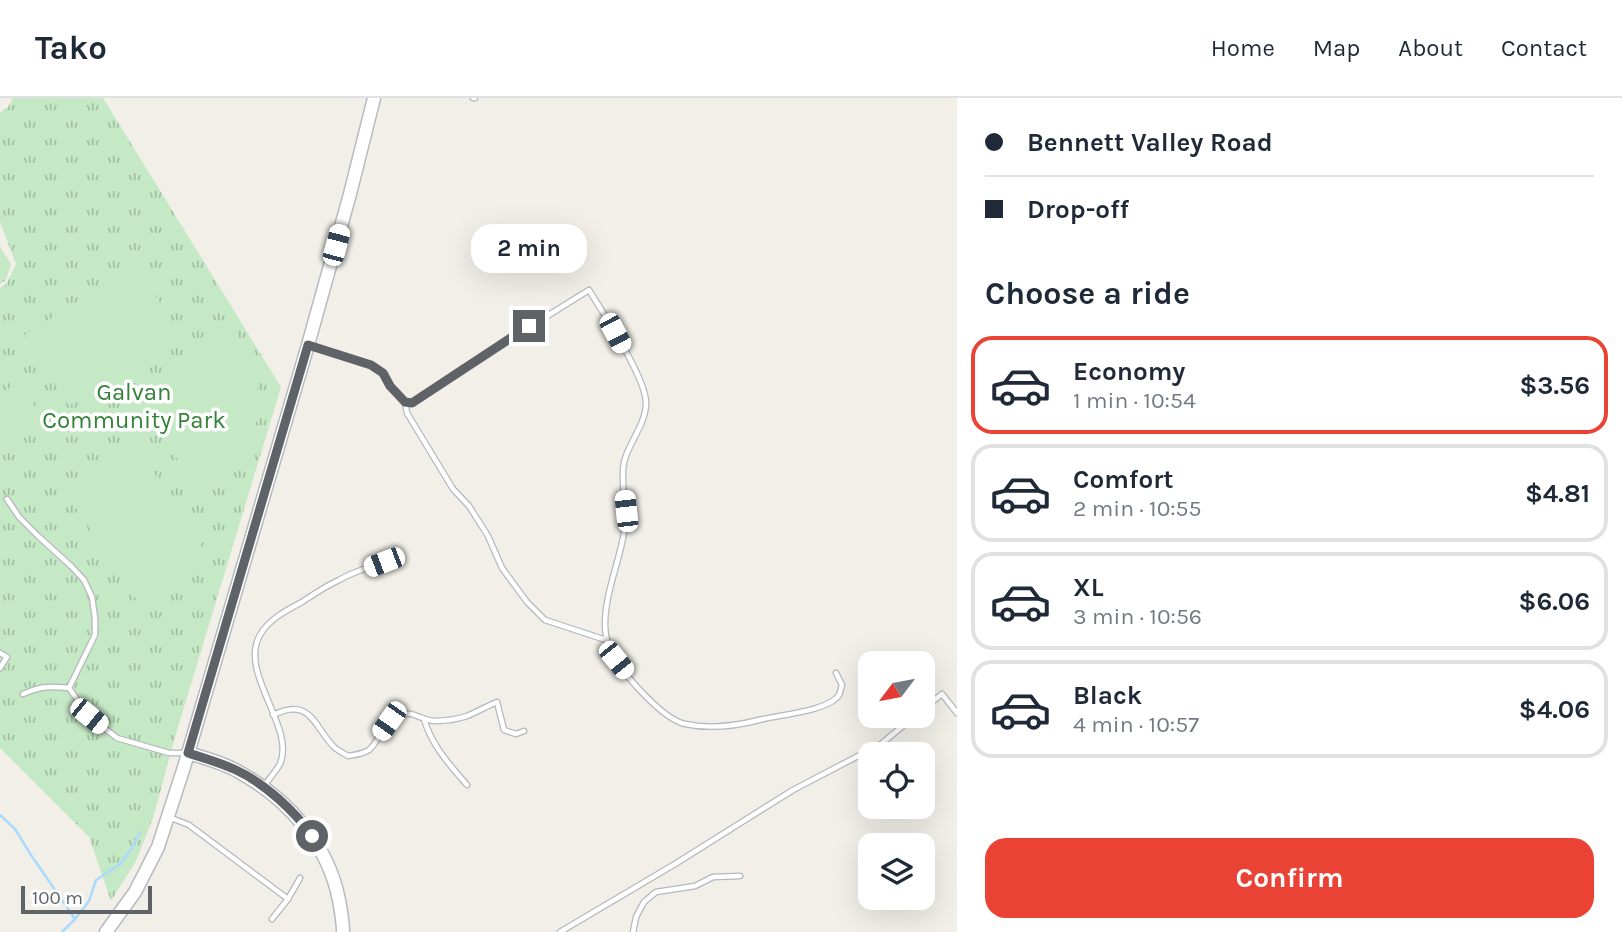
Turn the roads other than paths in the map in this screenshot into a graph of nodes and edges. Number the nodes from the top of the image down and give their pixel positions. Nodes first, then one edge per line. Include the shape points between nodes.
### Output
1 (374, 98) edge
2 (308, 345) junction
3 (405, 402) junction
4 (7, 499) dead end
5 (384, 562) dead end
6 (606, 640) junction
7 (0, 653) edge
8 (0, 668) edge
9 (835, 673) dead end
10 (69, 688) junction
11 (23, 694) dead end
12 (935, 700) edge
13 (957, 713) edge
14 (273, 715) junction
15 (424, 718) junction
16 (900, 728) edge
17 (524, 731) dead end
18 (188, 753) junction
19 (467, 785) dead end
20 (263, 786) junction
21 (168, 816) junction
22 (740, 876) dead end
23 (300, 878) dead end
24 (288, 899) junction
25 (272, 919) dead end
26 (106, 932) edge
27 (342, 932) edge
28 (560, 932) edge
29 (633, 932) edge

1 - 2 street
2 - 3 lane via 371,365
2 - 18 street
3 - 6 lane via 407,413 453,489 469,506 502,569 527,602 545,620
3 - 6 lane via 412,403 589,290 635,370 646,404 624,465 626,511 609,594
4 - 10 lane via 19,517 78,573 92,597 95,635
5 - 14 lane via 340,579 281,614 262,631 256,657
6 - 9 lane via 638,688 666,715 683,724 732,726 819,709 840,694 842,685
7 - 8 lane via 7,657
10 - 11 lane via 47,686
10 - 18 lane via 89,716 117,738 169,753
12 - 13 lane via 942,694
14 - 15 lane via 295,709 307,713 334,747 348,756 369,750 397,716 407,713
14 - 20 lane via 283,740 280,763
15 - 17 lane via 467,716 497,702 504,730
15 - 19 lane via 439,751
16 - 28 lane via 881,744 793,790
18 - 20 street via 237,770
18 - 21 street
20 - 27 street via 302,822 321,850 335,882
21 - 24 lane via 189,825
21 - 26 street via 135,892
22 - 29 lane via 713,877 695,886 656,892 644,902
23 - 24 lane
24 - 25 lane

